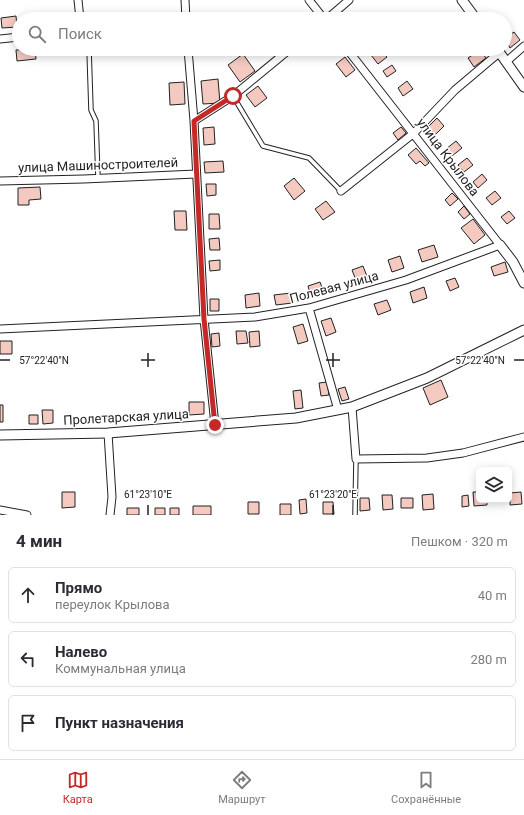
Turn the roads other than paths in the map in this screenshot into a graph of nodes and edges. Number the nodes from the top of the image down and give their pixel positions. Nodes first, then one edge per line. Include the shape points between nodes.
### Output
1 (78, 0) edge
2 (185, 0) edge
3 (308, 0) edge
4 (349, 0) edge
5 (462, 0) edge
6 (79, 12) edge
7 (186, 12) edge
8 (318, 12) edge
9 (335, 12) edge
10 (471, 12) edge
11 (12, 38) edge
12 (0, 39) edge
13 (524, 46) edge
14 (89, 56) edge
15 (189, 56) edge
16 (282, 56) edge
17 (353, 56) edge
18 (493, 56) edge
19 (502, 56) edge
20 (506, 62) junction
21 (524, 87) edge
22 (233, 96) junction
23 (194, 121) junction
24 (414, 133) junction
25 (196, 174) junction
26 (98, 178) junction
27 (0, 181) edge
28 (341, 191) joint
29 (500, 245) junction
30 (524, 283) edge
31 (309, 308) junction
32 (204, 319) junction
33 (0, 329) edge
34 (524, 330) edge
35 (352, 407) junction
36 (338, 410) junction
37 (215, 425) junction
38 (108, 433) junction
39 (0, 435) edge
40 (524, 438) edge
41 (356, 459) junction
42 (0, 510) edge
43 (27, 515) edge
44 (110, 515) edge
45 (355, 515) edge

1 - 6 street
2 - 7 street
3 - 8 street
4 - 9 street
5 - 10 street
11 - 12 street
13 - 20 street
14 - 26 lane via 91,110 96,121
15 - 23 street
16 - 22 street
17 - 24 street, улица Крылова
18 - 24 street via 455,90
19 - 20 street
20 - 21 street
22 - 23 street
22 - 28 lane via 263,146 309,158
23 - 25 street
24 - 28 street
24 - 29 street, улица Крылова
25 - 26 street, улица Машиностроителей
25 - 32 street
26 - 27 street, улица Машиностроителей
29 - 30 street, улица Крылова
29 - 31 street, Полевая улица via 406,280
31 - 32 street, Полевая улица via 255,317
31 - 36 street
32 - 33 street, Полевая улица
32 - 37 street
34 - 35 street, Пролетарская улица via 426,378
35 - 36 street, Пролетарская улица
35 - 41 street
36 - 37 street, Пролетарская улица via 296,418
37 - 38 street, Пролетарская улица
38 - 39 street, Пролетарская улица
38 - 44 street via 112,497
40 - 41 street via 463,453 426,458
41 - 45 lane
42 - 43 street

